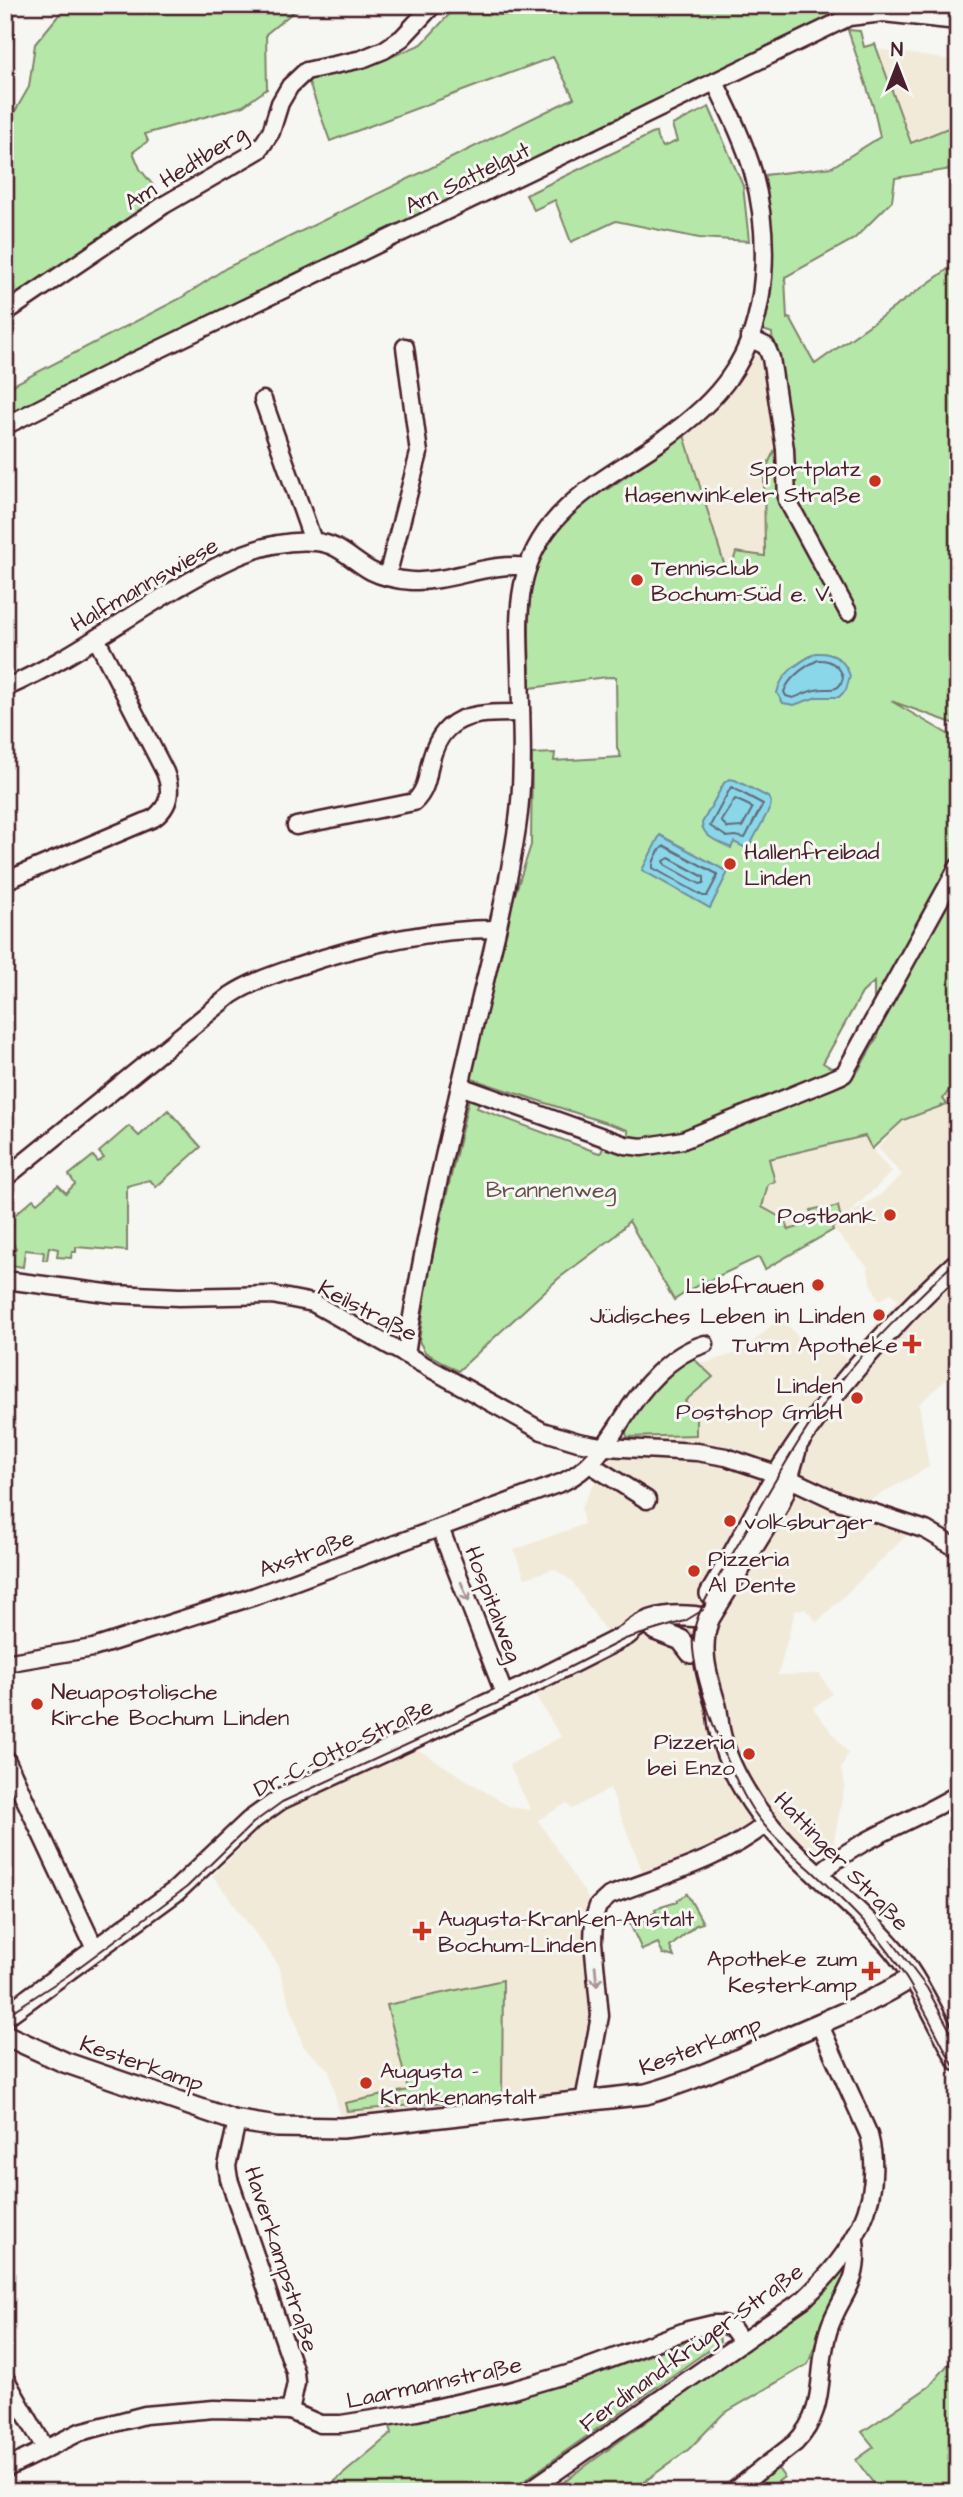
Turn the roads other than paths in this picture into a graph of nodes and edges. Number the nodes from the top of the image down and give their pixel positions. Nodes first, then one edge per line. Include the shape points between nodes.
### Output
1 (433, 5) edge
2 (958, 21) edge
3 (715, 82) junction
4 (5, 313) edge
5 (749, 338) junction
6 (405, 347) dead end
7 (263, 400) dead end
8 (5, 426) edge
9 (313, 541) junction
10 (527, 567) junction
11 (387, 577) junction
12 (848, 612) dead end
13 (96, 638) junction
14 (5, 688) edge
15 (521, 713) junction
16 (296, 826) dead end
17 (958, 867) edge
18 (5, 881) edge
19 (497, 929) junction
20 (460, 1086) junction
21 (5, 1178) edge
22 (958, 1262) edge
23 (5, 1280) edge
24 (705, 1344) dead end
25 (406, 1355) junction
26 (606, 1447) junction
27 (590, 1464) junction
28 (783, 1476) junction
29 (647, 1500) dead end
30 (440, 1528) junction
31 (958, 1549) edge
32 (700, 1619) junction
33 (655, 1630) junction
34 (626, 1635) junction
35 (691, 1653) junction
36 (5, 1663) edge
37 (505, 1696) junction
38 (719, 1728) junction
39 (5, 1757) edge
40 (958, 1794) edge
41 (767, 1823) junction
42 (819, 1874) junction
43 (96, 1951) junction
44 (912, 1978) junction
45 (5, 2016) edge
46 (819, 2023) junction
47 (5, 2035) edge
48 (958, 2060) edge
49 (584, 2101) junction
50 (237, 2121) junction
51 (855, 2241) junction
52 (742, 2342) junction
53 (5, 2378) edge
54 (290, 2411) junction
55 (45, 2448) junction
56 (5, 2469) edge
57 (527, 2492) edge
58 (732, 2492) edge

1 - 4 street, Am Hedtberg via 402,38 381,52 306,71 290,86 259,150 164,205
2 - 3 street, Am Sattelgut via 905,14 856,15
3 - 5 street via 754,175 762,218 762,287
3 - 8 street, Am Sattelgut
5 - 10 street via 733,373 712,398 683,425 568,505 545,532
5 - 12 street via 766,346 771,358 788,500
6 - 11 street via 419,453
7 - 9 street
9 - 11 street, Halfmannswiese via 334,546
9 - 13 street, Halfmannswiese via 266,547 221,562
10 - 11 street, Halfmannswiese via 500,567 423,581
10 - 15 street via 519,615
13 - 14 street, Halfmannswiese
13 - 18 street via 164,772 170,786 168,801 154,818
15 - 16 street via 474,715 450,726 435,746 427,780 414,802
15 - 19 street via 518,822
17 - 20 street via 844,1074 683,1140 642,1147 625,1145
19 - 20 street
19 - 21 street via 461,929 378,943 248,985
20 - 25 street via 418,1276
22 - 28 street, Hattinger Straße via 868,1352 796,1450
23 - 25 street, Keilstraße via 137,1296 281,1296 313,1303
24 - 26 street via 687,1349 658,1374 623,1417
25 - 26 street, Keilstraße via 542,1432
26 - 27 street, Axstraße
26 - 28 street, Keilstraße via 698,1452
27 - 29 street
27 - 30 street, Axstraße via 563,1482
28 - 31 street, Keilstraße via 835,1500 926,1531
28 - 32 street, Hattinger Straße via 777,1508
30 - 36 street, Axstraße via 295,1583 93,1648
30 -> 37 street, Hospitalweg
32 - 33 street, Dr.-C.-Otto-Straße
32 - 34 street, Dr.-C.-Otto-Straße via 676,1615 637,1624
32 - 35 street, Hattinger Straße
32 - 38 street, Hattinger Straße
33 - 34 street, Dr.-C.-Otto-Straße
33 - 35 street via 681,1640
34 - 37 street, Dr.-C.-Otto-Straße
35 - 38 street, Hattinger Straße via 710,1716
37 - 43 street, Dr.-C.-Otto-Straße via 265,1808 176,1891
38 - 41 street, Hattinger Straße via 744,1790
39 - 43 street
40 - 42 street via 832,1862
41 - 42 street, Hattinger Straße
41 -> 49 street via 717,1854 609,1896 595,1912 600,2016
42 - 44 street, Hattinger Straße via 881,1935
43 - 45 street, Dr.-C.-Otto-Straße
44 - 46 street, Kesterkamp
44 - 48 street, Hattinger Straße
46 - 49 street, Kesterkamp via 672,2086 646,2094
46 - 51 street, Ferdinand-Krüger-Straße via 872,2149 871,2192
47 - 50 street, Kesterkamp via 64,2062
49 - 50 street, Kesterkamp via 342,2128
50 - 54 street, Haverkampstraße via 227,2166 229,2179 296,2372
51 - 52 street, Ferdinand-Krüger-Straße via 804,2299
51 - 58 street via 856,2272 829,2330 813,2419 795,2444
52 - 54 street, Laarmannstraße via 733,2329 713,2324 578,2371 417,2412 330,2425
52 - 57 street, Ferdinand-Krüger-Straße
53 - 55 street
54 - 55 street, Laarmannstraße via 214,2409 145,2414 79,2432
55 - 56 street, Laarmannstraße

